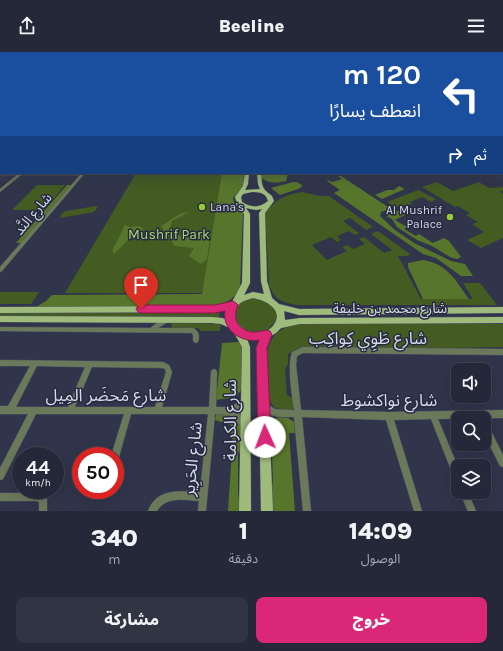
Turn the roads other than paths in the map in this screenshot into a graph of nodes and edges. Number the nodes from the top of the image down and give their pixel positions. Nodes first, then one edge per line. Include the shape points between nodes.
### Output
1 (20, 174) edge
2 (82, 174) edge
3 (247, 174) edge
4 (259, 174) edge
5 (0, 191) edge
6 (263, 192) junction
7 (241, 193) junction
8 (242, 205) junction
9 (267, 205) junction
10 (0, 270) edge
11 (268, 298) junction
12 (236, 303) junction
13 (278, 307) junction
14 (0, 310) edge
15 (503, 310) edge
16 (0, 319) edge
17 (166, 320) junction
18 (503, 320) edge
19 (277, 326) junction
20 (235, 328) junction
21 (0, 329) edge
22 (152, 330) junction
23 (167, 330) junction
24 (267, 335) junction
25 (196, 340) dead end
26 (503, 352) edge
27 (0, 363) edge
28 (35, 363) junction
29 (90, 364) junction
30 (214, 372) dead end
31 (246, 398) junction
32 (264, 406) junction
33 (0, 410) edge
34 (10, 410) junction
35 (34, 410) junction
36 (70, 410) junction
37 (129, 410) junction
38 (158, 410) junction
39 (212, 411) junction
40 (230, 411) junction
41 (274, 413) junction
42 (298, 414) junction
43 (503, 414) edge
44 (491, 415) edge
45 (389, 416) junction
46 (433, 416) junction
47 (451, 416) edge
48 (264, 423) junction
49 (246, 427) junction
50 (491, 440) edge
51 (118, 447) edge
52 (451, 459) edge
53 (503, 463) edge
54 (0, 476) edge
55 (0, 497) edge
56 (203, 497) junction
57 (467, 499) edge
58 (43, 511) edge
59 (152, 511) edge
60 (202, 511) edge
61 (245, 511) edge
62 (267, 511) edge
63 (307, 511) edge
64 (418, 511) edge
65 (472, 511) edge

1 - 2 street
1 - 5 street
2 - 10 street, شارع النَّد
3 - 7 main road via 246,186
4 - 6 main road
6 - 7 main road via 249,190
6 - 9 main road via 271,198
7 - 8 main road via 237,199
8 - 9 main road via 255,208
8 - 12 main road via 248,214 246,283
9 - 11 main road via 262,213 264,281
11 - 12 main road via 253,295
11 - 13 main road
12 - 14 main road via 215,309
12 - 20 main road via 230,312 230,319
13 - 15 main road, شارع محمد بن خليفة via 299,312
13 - 19 main road via 280,320
16 - 17 main road
17 - 20 main road via 222,321
17 - 22 street
17 - 23 street
18 - 19 main road, شارع محمد بن خليفة via 300,321
19 - 24 main road
20 - 24 main road via 251,337
20 - 31 main road, شارع الكرامة via 246,347
21 - 22 street
22 - 23 street
23 - 25 street via 193,331
24 - 32 main road via 262,348
26 - 42 street, شارع طَوِي كِواكِب via 303,350 294,354 293,365
27 - 28 street
28 - 29 street
28 - 34 street
29 - 36 street
29 - 38 street via 167,367 169,372
30 - 39 street
31 - 40 street
31 - 49 main road, شارع الكرامة
32 - 41 street
32 - 48 main road
33 - 34 street, شارع مَحضَر المِيل
34 - 35 street, شارع مَحضَر المِيل
35 - 36 street, شارع مَحضَر المِيل
35 - 54 street
36 - 37 street, شارع مَحضَر المِيل
37 - 38 street, شارع مَحضَر المِيل
37 - 51 street
38 - 39 street, شارع مَحضَر المِيل
39 - 40 street, شارع مَحضَر المِيل
39 - 56 street, شارع الحَرِير
40 - 49 street via 240,418
41 - 42 street, شارع نواكشوط
41 - 48 street
42 - 45 street, شارع نواكشوط
42 - 63 street, شارع طَوِي كِواكِب
43 - 44 street, شارع نواكشوط
45 - 46 street, شارع نواكشوط
45 - 64 street
46 - 47 street, شارع نواكشوط
46 - 52 street
48 - 62 main road
49 - 61 main road, شارع الكرامة
50 - 53 street
55 - 58 street via 36,497 43,500
56 - 59 street via 166,496 158,501
56 - 60 street, شارع الحَرِير
57 - 65 street

